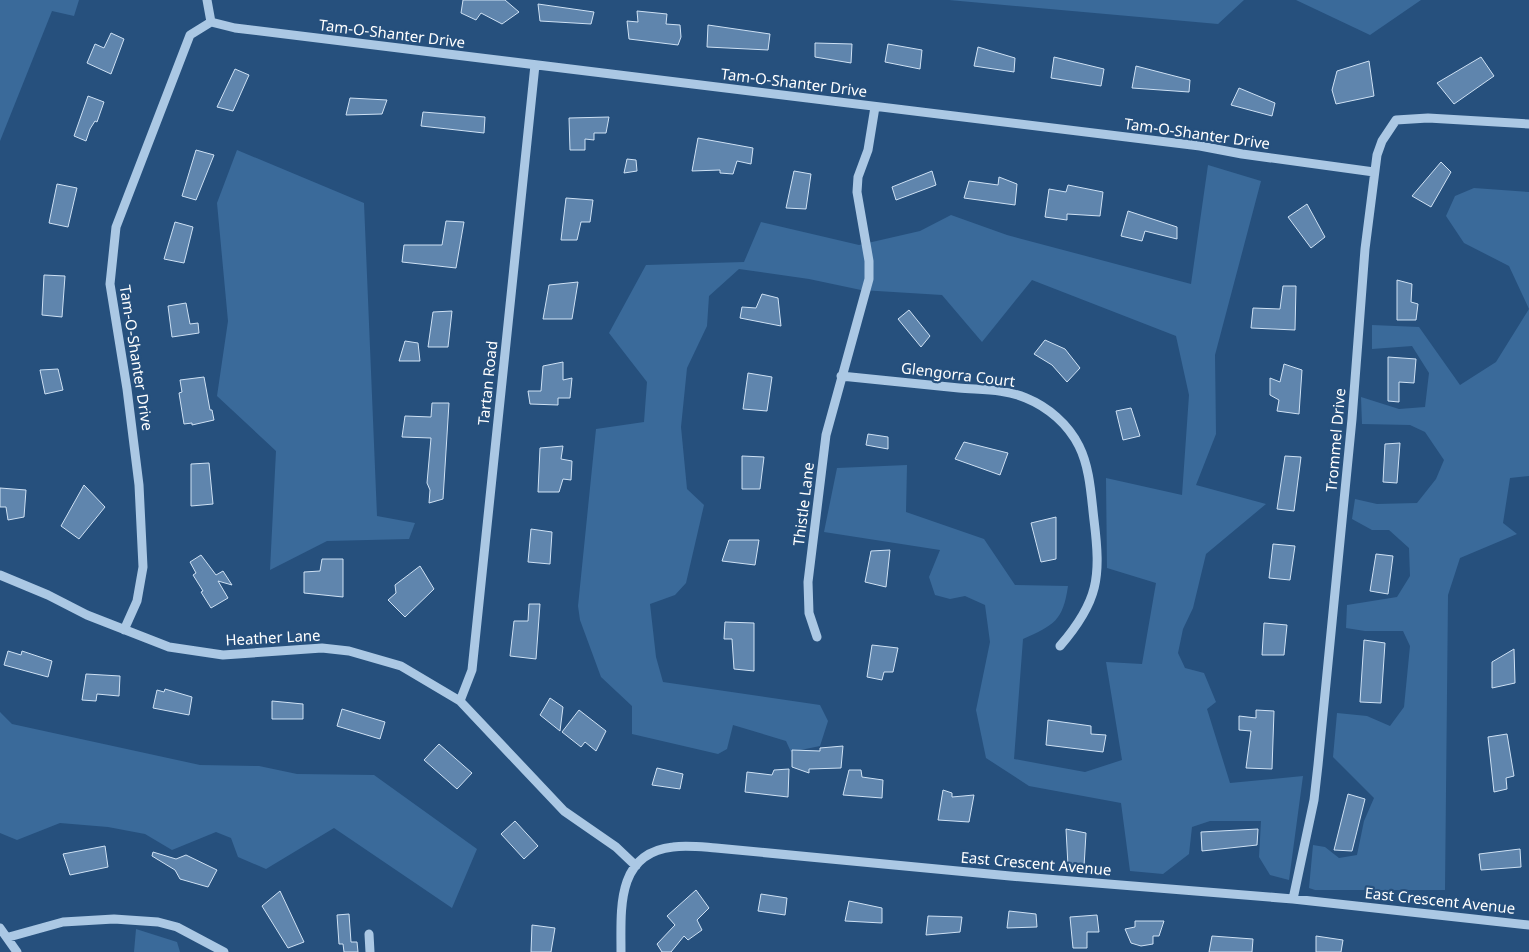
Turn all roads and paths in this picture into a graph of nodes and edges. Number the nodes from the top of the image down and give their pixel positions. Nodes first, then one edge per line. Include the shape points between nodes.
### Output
1 (207, 0) edge
2 (211, 22) junction
3 (536, 65) junction
4 (875, 107) junction
5 (1529, 124) edge
6 (1374, 172) junction
7 (841, 376) junction
8 (0, 575) edge
9 (124, 630) junction
10 (817, 637) dead end
11 (1060, 646) dead end
12 (460, 701) junction
13 (636, 866) junction
14 (1293, 899) junction
15 (1529, 925) edge
16 (0, 928) edge
17 (369, 934) dead end
18 (9, 937) junction
19 (17, 952) edge
20 (224, 952) edge
21 (370, 952) edge
22 (621, 952) edge

1 - 2 street
2 - 3 street, Tam-O-Shanter Drive via 235,28
2 - 9 street, Tam-O-Shanter Drive via 190,35 116,227 111,258 112,306 140,485 143,567 137,601
3 - 4 street, Tam-O-Shanter Drive
3 - 12 street, Tartan Road via 472,670
4 - 6 street, Tam-O-Shanter Drive via 1200,146
4 - 7 street via 857,192 869,261 868,289
5 - 6 street, Trommel Drive via 1428,118 1396,120 1382,141
6 - 14 street, Trommel Drive via 1318,765
7 - 10 street, Thistle Lane via 826,435 808,582 809,613
7 - 11 street, Glengorra Court via 1009,392 1043,407 1068,429 1085,462 1098,556 1097,576 1087,610
8 - 9 street, Heather Lane
9 - 12 street, Heather Lane via 169,647 198,653 248,655 322,648 349,651 401,666
12 - 13 street, Heather Lane via 564,811 616,847
13 - 14 street, East Crescent Avenue via 654,852 668,847 716,848
13 - 22 street, East Crescent Avenue via 624,887 621,901
14 - 15 street, East Crescent Avenue
16 - 18 street
17 - 21 street
18 - 19 street
18 - 20 street via 63,922 114,919 158,922 177,927

